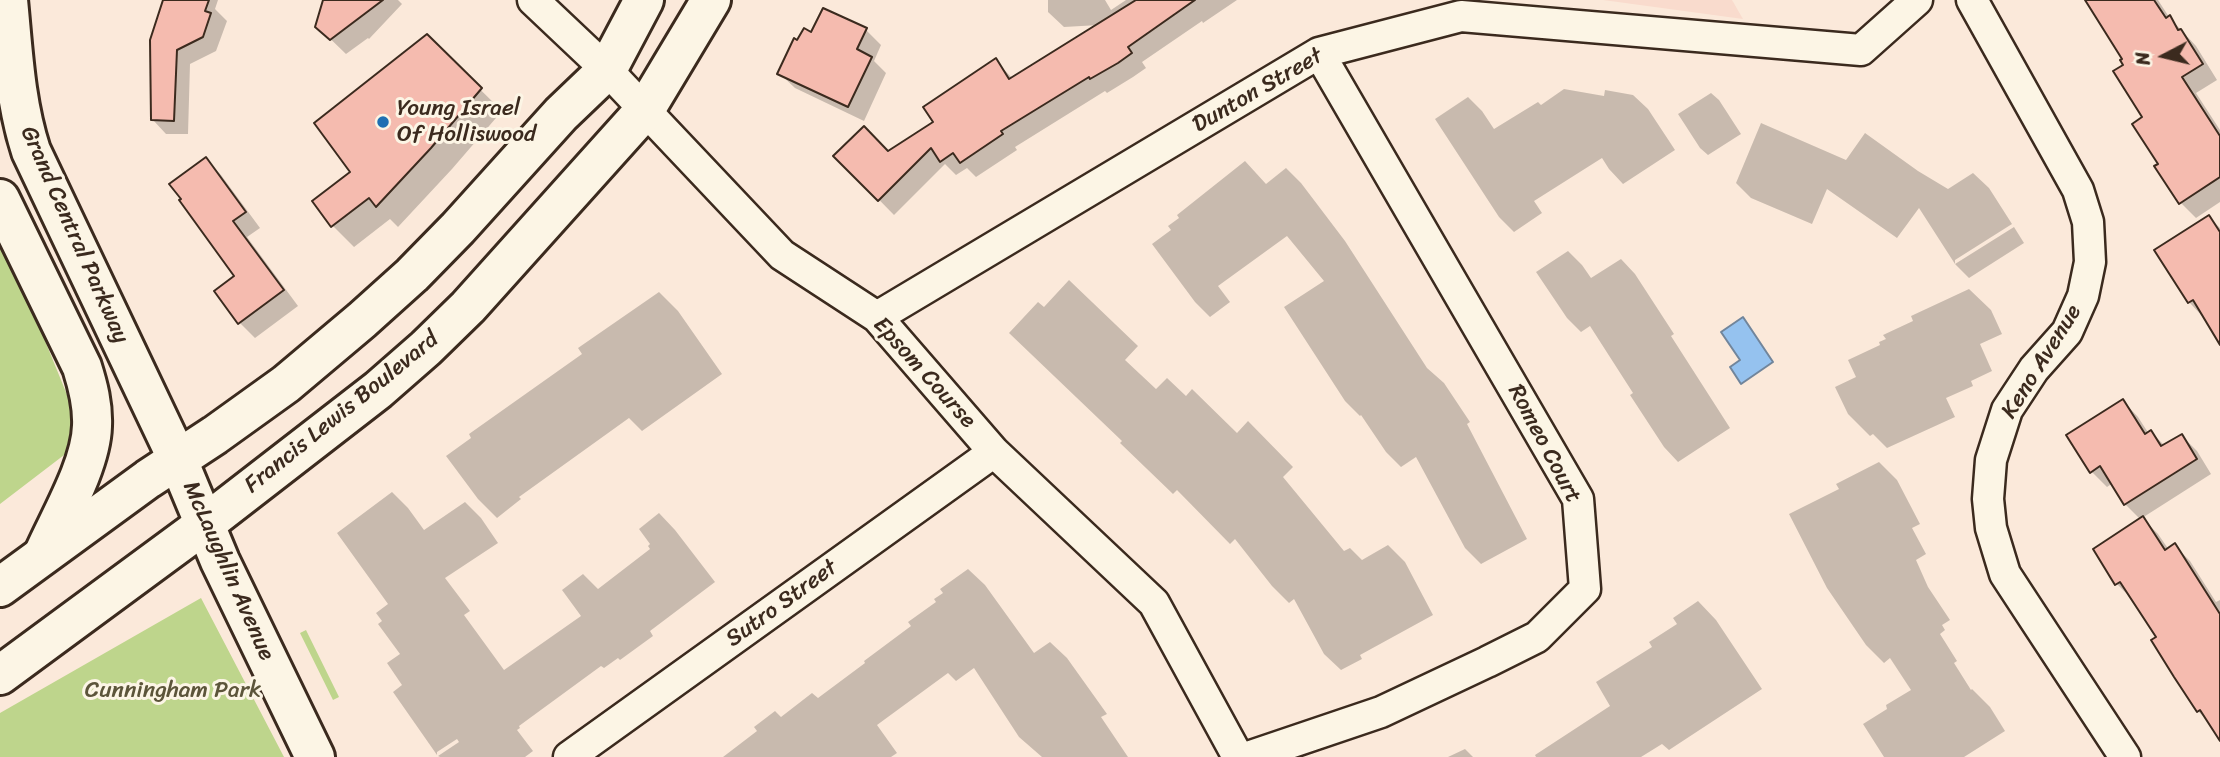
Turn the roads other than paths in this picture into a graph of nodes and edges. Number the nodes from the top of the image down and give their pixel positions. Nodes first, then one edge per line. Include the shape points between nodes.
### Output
1 (8, 0) edge
2 (533, 0) edge
3 (644, 0) edge
4 (711, 0) edge
5 (1917, 0) edge
6 (1972, 0) edge
7 (1319, 53) junction
8 (607, 70) junction
9 (645, 110) junction
10 (0, 199) edge
11 (877, 317) junction
12 (994, 452) junction
13 (178, 460) junction
14 (205, 524) junction
15 (44, 553) junction
16 (0, 587) edge
17 (0, 675) edge
18 (315, 757) edge
19 (569, 757) edge
20 (1238, 757) edge
21 (1248, 757) edge
22 (2125, 757) edge

1 - 13 main road, Grand Central Parkway via 17,96 31,151
2 - 8 street, Epsom Course
3 - 8 main road
4 - 9 main road, Francis Lewis Boulevard
5 - 7 street, Dunton Street via 1861,50 1461,16
6 - 22 street, Keno Avenue via 2078,190 2088,222 2090,262 2083,296 2067,332 2007,410 1991,460 1991,528 2006,574
7 - 11 street, Dunton Street
7 - 21 street, Romeo Court via 1578,499 1586,589 1536,637 1487,662 1381,712
8 - 9 street, Epsom Course
8 - 13 main road via 458,228 362,320 286,384
9 - 11 street, Epsom Course via 782,255
9 - 14 main road, Francis Lewis Boulevard via 426,348
10 - 15 main road via 82,367 91,404 86,459
11 - 12 street, Epsom Course
12 - 19 street, Sutro Street
12 - 20 street, Epsom Course via 1154,603
13 - 14 main road, McLaughlin Avenue
13 - 15 main road
14 - 17 main road, Francis Lewis Boulevard
14 - 18 main road, McLaughlin Avenue
15 - 16 main road

